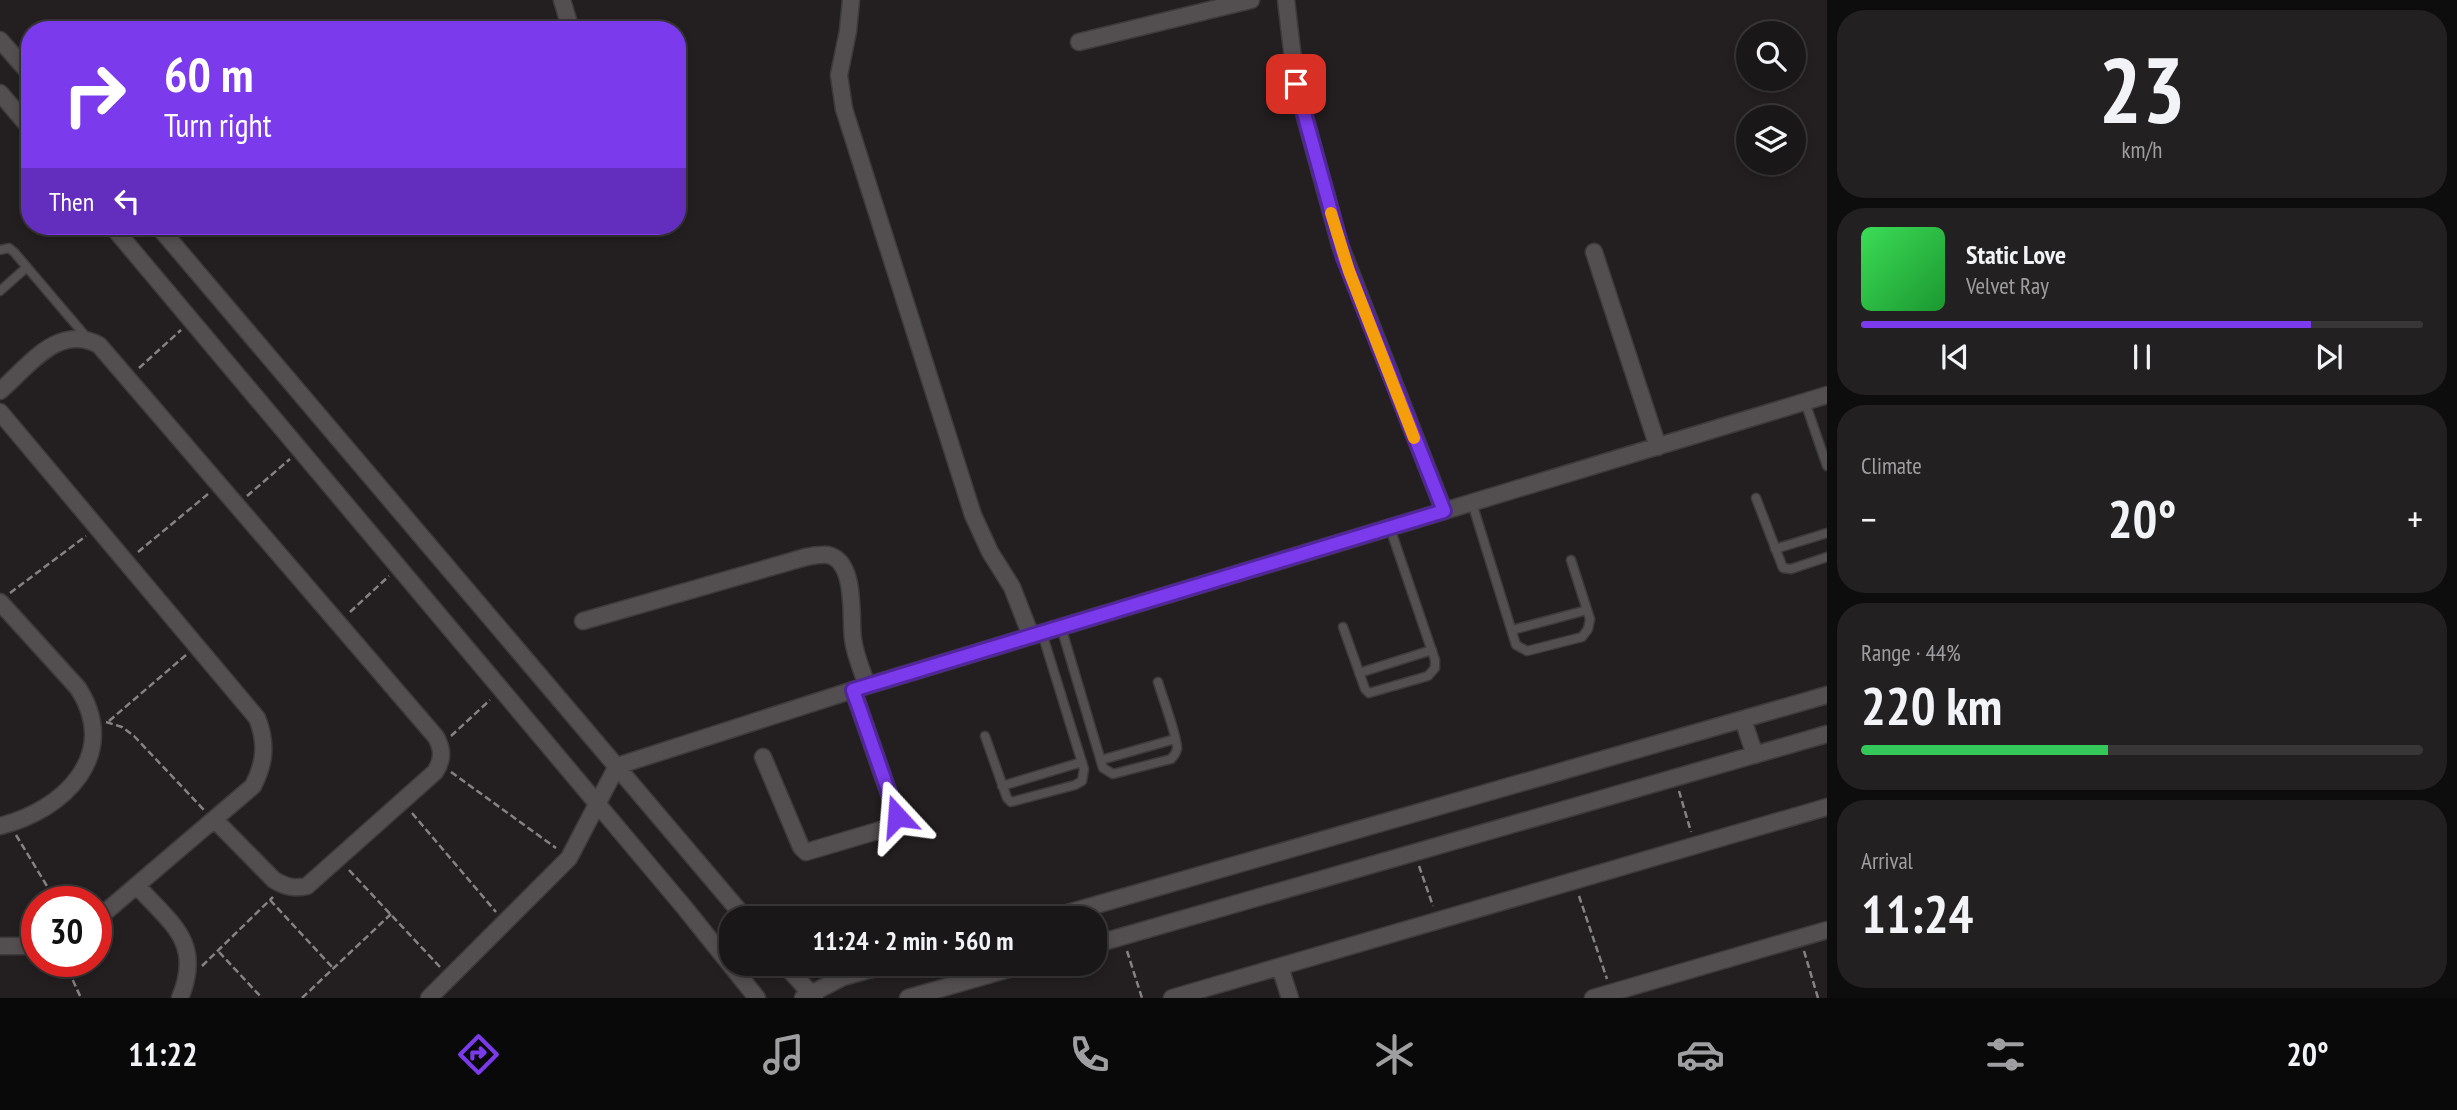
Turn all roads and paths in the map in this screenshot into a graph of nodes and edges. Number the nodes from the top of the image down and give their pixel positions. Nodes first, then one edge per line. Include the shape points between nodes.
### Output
1 (562, 0) edge
2 (851, 0) edge
3 (1251, 0) edge
4 (1286, 0) edge
5 (568, 21) edge
6 (0, 40) edge
7 (1079, 41) dead end
8 (21, 64) edge
9 (0, 93) edge
10 (21, 118) edge
11 (119, 235) edge
12 (166, 235) edge
13 (0, 250) edge
14 (1594, 252) dead end
15 (27, 267) junction
16 (0, 291) edge
17 (191, 321) junction
18 (88, 339) junction
19 (128, 378) junction
20 (0, 391) edge
21 (1827, 396) edge
22 (1805, 402) junction
23 (0, 412) edge
24 (1658, 447) junction
25 (300, 450) junction
26 (1827, 466) edge
27 (219, 485) junction
28 (1756, 498) dead end
29 (1472, 503) junction
30 (236, 505) junction
31 (1444, 511) junction
32 (97, 527) junction
33 (1390, 528) junction
34 (1827, 533) edge
35 (1775, 549) junction
36 (1827, 557) edge
37 (1571, 560) dead end
38 (126, 562) junction
39 (398, 568) junction
40 (5, 597) edge
41 (1587, 610) junction
42 (583, 621) dead end
43 (337, 624) junction
44 (1061, 627) junction
45 (1343, 627) dead end
46 (1512, 630) junction
47 (1036, 635) junction
48 (196, 646) junction
49 (1432, 650) junction
50 (1359, 673) junction
51 (1158, 682) dead end
52 (860, 688) junction
53 (502, 690) junction
54 (1827, 695) edge
55 (1743, 720) junction
56 (100, 722) junction
57 (1827, 734) edge
58 (985, 736) dead end
59 (1175, 739) junction
60 (440, 745) junction
61 (1755, 755) junction
62 (763, 757) dead end
63 (1101, 761) junction
64 (1082, 762) junction
65 (440, 764) junction
66 (617, 766) junction
67 (1675, 778) junction
68 (1002, 786) junction
69 (402, 802) junction
70 (596, 804) junction
71 (1827, 807) edge
72 (215, 820) junction
73 (5, 825) edge
74 (1695, 846) junction
75 (1415, 853) junction
76 (569, 858) junction
77 (339, 859) junction
78 (1574, 881) junction
79 (45, 886) edge
80 (137, 886) junction
81 (284, 886) junction
82 (270, 901) junction
83 (735, 906) edge
84 (1092, 906) edge
85 (112, 907) edge
86 (391, 914) junction
87 (1438, 921) junction
88 (505, 922) junction
89 (1827, 930) edge
90 (1122, 937) junction
91 (1800, 938) junction
92 (1107, 941) edge
93 (0, 946) edge
94 (21, 946) edge
95 (218, 951) junction
96 (1280, 967) junction
97 (333, 968) junction
98 (793, 976) edge
99 (848, 976) edge
100 (984, 976) edge
101 (71, 977) edge
102 (450, 977) junction
103 (187, 980) junction
104 (1611, 993) junction
105 (809, 996) edge
106 (304, 997) edge
107 (81, 998) edge
108 (180, 998) edge
109 (262, 998) edge
110 (429, 998) edge
111 (757, 998) edge
112 (908, 998) edge
113 (1142, 998) edge
114 (1172, 998) edge
115 (1290, 998) edge
116 (1593, 998) edge
117 (1818, 998) edge

1 - 5 street
2 - 47 street via 839,75 844,109 973,515
3 - 7 street
4 - 31 street via 1299,96 1340,245
6 - 8 street
9 - 10 street
11 - 17 street
12 - 66 street
13 - 15 lane via 9,248
14 - 24 street
15 - 16 lane
15 - 18 lane
17 - 19 path
17 - 25 street
18 - 19 street
18 - 20 street via 75,337 52,345
19 - 27 street
21 - 22 street
22 - 24 street
22 - 26 lane
23 - 32 street
24 - 29 street
25 - 30 path
25 - 39 street
27 - 30 street
27 - 38 path
28 - 35 lane
29 - 31 street
29 - 46 lane
30 - 43 street
31 - 33 street
32 - 38 street
32 - 40 path
33 - 44 street
33 - 49 lane
34 - 35 lane
35 - 36 lane via 1788,570
37 - 41 lane
38 - 48 street
39 - 43 path
39 - 53 street
40 - 56 street
41 - 46 lane
41 - 46 lane via 1590,624 1582,637 1527,651 1516,645
42 - 52 street via 806,557 829,555 845,573
43 - 60 street
44 - 47 street
44 - 63 lane
45 - 50 lane
47 - 52 street
47 - 64 lane
48 - 56 path
48 - 72 street via 257,719 265,746 253,786
49 - 50 lane
49 - 50 lane via 1436,664 1432,673 1375,693 1367,692
51 - 59 lane
52 - 62 street via 895,811 894,827 806,852
52 - 66 street
53 - 60 path
53 - 70 street
54 - 55 street
55 - 61 street
55 - 84 street
56 - 72 path via 122,727 134,736
56 - 73 street via 89,759 68,791 35,814
57 - 61 street
58 - 68 lane
59 - 63 lane
59 - 63 lane via 1177,750 1171,759 1114,774 1103,768
60 - 65 street
61 - 67 street
64 - 68 lane
64 - 68 lane via 1085,772 1075,785 1011,802
65 - 69 street
65 - 76 path
66 - 70 street
66 - 83 street
67 - 74 path
67 - 75 street
69 - 77 street
69 - 88 path
70 - 76 street
70 - 111 street
71 - 74 street
72 - 80 street
72 - 81 street
73 - 79 path
74 - 78 street
75 - 87 path
75 - 90 street
76 - 88 street
77 - 81 street via 307,886
77 - 86 path
78 - 87 street
78 - 104 path
80 - 85 street
80 - 103 street via 185,943
81 - 82 path
82 - 95 path
82 - 97 path
86 - 97 path
86 - 102 path
87 - 96 street
88 - 102 street
89 - 91 street
90 - 92 street
90 - 113 path
91 - 104 street
91 - 117 path
93 - 94 street
95 - 103 path
95 - 109 path
96 - 114 street
96 - 115 street
97 - 106 path
98 - 105 street
99 - 105 street
100 - 112 street
101 - 107 path
102 - 110 street
103 - 108 street
104 - 116 street

